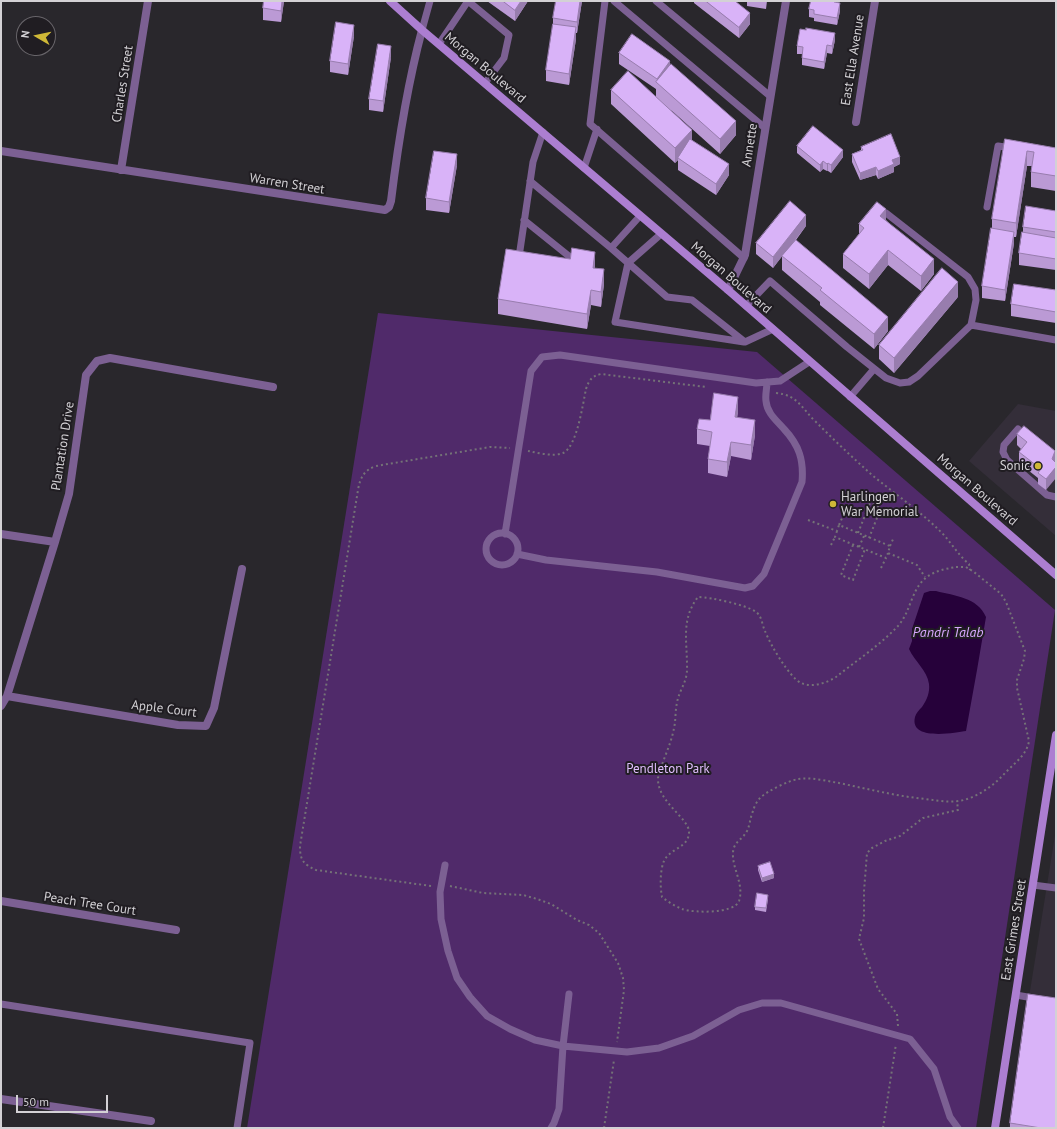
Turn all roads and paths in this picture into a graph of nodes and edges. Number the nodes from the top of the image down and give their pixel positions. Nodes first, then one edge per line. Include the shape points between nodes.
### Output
1 (148, 1) edge
2 (390, 1) edge
3 (430, 1) edge
4 (605, 1) edge
5 (614, 1) edge
6 (656, 1) edge
7 (786, 1) edge
8 (875, 1) edge
9 (422, 30) junction
10 (439, 44) junction
11 (485, 83) junction
12 (770, 96) junction
13 (856, 122) dead end
14 (765, 128) junction
15 (597, 129) junction
16 (543, 132) junction
17 (1020, 149) edge
18 (1, 151) edge
19 (584, 168) junction
20 (121, 170) junction
21 (530, 181) junction
22 (987, 207) dead end
23 (886, 213) edge
24 (640, 216) junction
25 (524, 220) junction
26 (661, 234) junction
27 (611, 248) junction
28 (519, 257) edge
29 (570, 258) edge
30 (744, 258) junction
31 (628, 263) junction
32 (728, 290) junction
33 (746, 306) junction
34 (972, 325) junction
35 (772, 329) junction
36 (1056, 340) edge
37 (745, 342) junction
38 (810, 362) junction
39 (874, 369) junction
40 (768, 382) junction
41 (273, 387) dead end
42 (712, 387) dead end
43 (766, 393) junction
44 (850, 397) junction
45 (1018, 429) dead end
46 (518, 449) junction
47 (1056, 497) edge
48 (843, 516) dead end
49 (808, 520) dead end
50 (839, 525) junction
51 (837, 531) junction
52 (858, 533) junction
53 (1, 534) edge
54 (505, 534) junction
55 (864, 536) junction
56 (835, 537) junction
57 (894, 537) dead end
58 (869, 538) junction
59 (56, 542) junction
60 (831, 545) dead end
61 (853, 545) junction
62 (890, 546) junction
63 (859, 547) junction
64 (865, 549) junction
65 (888, 553) junction
66 (517, 554) junction
67 (886, 558) junction
68 (881, 568) dead end
69 (242, 569) dead end
70 (970, 570) junction
71 (1056, 575) edge
72 (925, 578) junction
73 (7, 696) junction
74 (1, 706) edge
75 (1056, 735) edge
76 (957, 801) junction
77 (445, 865) dead end
78 (1033, 885) junction
79 (441, 886) junction
80 (1056, 888) edge
81 (1, 901) edge
82 (176, 930) dead end
83 (568, 994) dead end
84 (1016, 996) junction
85 (1056, 1002) edge
86 (1, 1004) edge
87 (897, 1035) junction
88 (563, 1046) junction
89 (616, 1051) junction
90 (1, 1099) edge
91 (151, 1121) dead end
92 (237, 1128) edge
93 (551, 1128) edge
94 (604, 1128) edge
95 (883, 1128) edge
96 (958, 1128) edge
97 (995, 1128) edge

1 - 20 street, Charles Street
2 - 9 main road, Morgan Boulevard
3 - 9 lane
4 - 15 lane via 590,124
5 - 14 lane
6 - 12 lane
7 - 12 street, Annette
8 - 13 street, East Ella Avenue
9 - 10 main road, Morgan Boulevard
9 - 20 street, Warren Street via 408,87 391,201 385,210
10 - 11 main road, Morgan Boulevard
10 - 11 lane via 468,1 509,35 504,58
11 - 16 main road, Morgan Boulevard
12 - 14 street, Annette
14 - 30 street, Annette
15 - 19 lane
15 - 30 lane
16 - 19 main road, Morgan Boulevard
16 - 21 lane
17 - 22 lane via 998,146
18 - 20 street, Warren Street
19 - 24 main road, Morgan Boulevard
21 - 25 lane
21 - 27 lane
23 - 34 lane via 968,277 975,288 976,300
24 - 26 main road, Morgan Boulevard
24 - 27 lane
25 - 28 lane
25 - 29 lane
26 - 31 lane
26 - 32 main road, Morgan Boulevard
27 - 31 lane
30 - 32 street, Annette
31 - 37 lane via 667,297 692,300
31 - 37 lane via 615,322
32 - 33 main road, Morgan Boulevard
33 - 35 main road, Morgan Boulevard
33 - 39 lane via 770,281
34 - 36 lane
34 - 39 lane via 909,382 886,378
35 - 37 lane
35 - 38 main road, Morgan Boulevard
38 - 40 lane via 780,381
38 - 44 main road, Morgan Boulevard
39 - 44 lane
40 - 43 lane
40 - 46 lane via 756,383 560,355 542,357 531,371
41 - 59 street, Plantation Drive via 110,358 96,361 86,375 69,494
42 - 46 path via 594,375 586,388 575,437 564,452 553,454
43 - 66 lane via 771,415 796,444 803,468 802,482 764,574 753,586 745,588 657,572 546,560
43 - 70 path via 785,394 799,402 815,421 871,474 941,532 970,564
44 - 71 main road, Morgan Boulevard
45 - 47 lane via 1004,445 1003,452 1007,460 1047,495
46 - 54 lane
46 - 79 path via 490,447 376,466 363,473 358,490 300,856 306,865 316,870
48 - 50 path
49 - 51 path
50 - 51 path
50 - 52 path
51 - 56 path
52 - 55 path
52 - 58 path via 870,503 881,508
53 - 59 street
54 - 66 lane via 514,539 518,548
54 - 66 lane via 494,535 488,543 488,558 502,565 511,562
55 - 58 path
55 - 63 path
56 - 60 path
56 - 61 path
57 - 62 path
58 - 62 path
59 - 73 street, Plantation Drive
61 - 63 path
61 - 64 path via 841,575 852,580
62 - 65 path
63 - 64 path
64 - 67 path
65 - 67 path
65 - 72 path via 918,565
67 - 68 path
69 - 73 street, Apple Court via 214,708 206,726 178,725
70 - 72 path via 966,567 956,567 933,572
70 - 76 path via 1001,594 1025,651 1017,688 1029,741 1023,755 993,784 969,798
72 - 76 path via 918,586 908,612 899,625 836,677 827,683 813,685 802,683 793,676 776,652 758,613 734,604 698,597 691,607 687,623 686,680 677,702 675,727 658,778 662,794 690,831 684,845 664,860 660,879 662,897 675,906 691,911 710,912 735,906 739,902 740,891 733,856 735,844 746,832 760,798 796,780 806,778 897,796
73 - 74 street, Plantation Drive
75 - 78 main road, East Grimes Street
76 - 87 path via 958,810 923,818 900,836 872,848 867,853 864,918 859,939 878,989 897,1014
77 - 79 lane
78 - 80 lane
78 - 84 main road, East Grimes Street
79 - 88 lane via 442,919 448,951 457,978 470,998 487,1016 510,1029 535,1040
79 - 89 path via 483,893 523,895 537,899 551,904 599,933 618,963 623,978 624,990
81 - 82 street, Peach Tree Court
83 - 88 lane
84 - 85 lane
84 - 97 main road, East Grimes Street
86 - 92 lane via 250,1043
87 - 89 lane via 781,1003 762,1003 739,1010 693,1036 659,1048
87 - 95 path
87 - 96 lane via 910,1039 934,1069 950,1117
88 - 89 lane
88 - 93 lane via 559,1109
89 - 94 path
90 - 91 street

